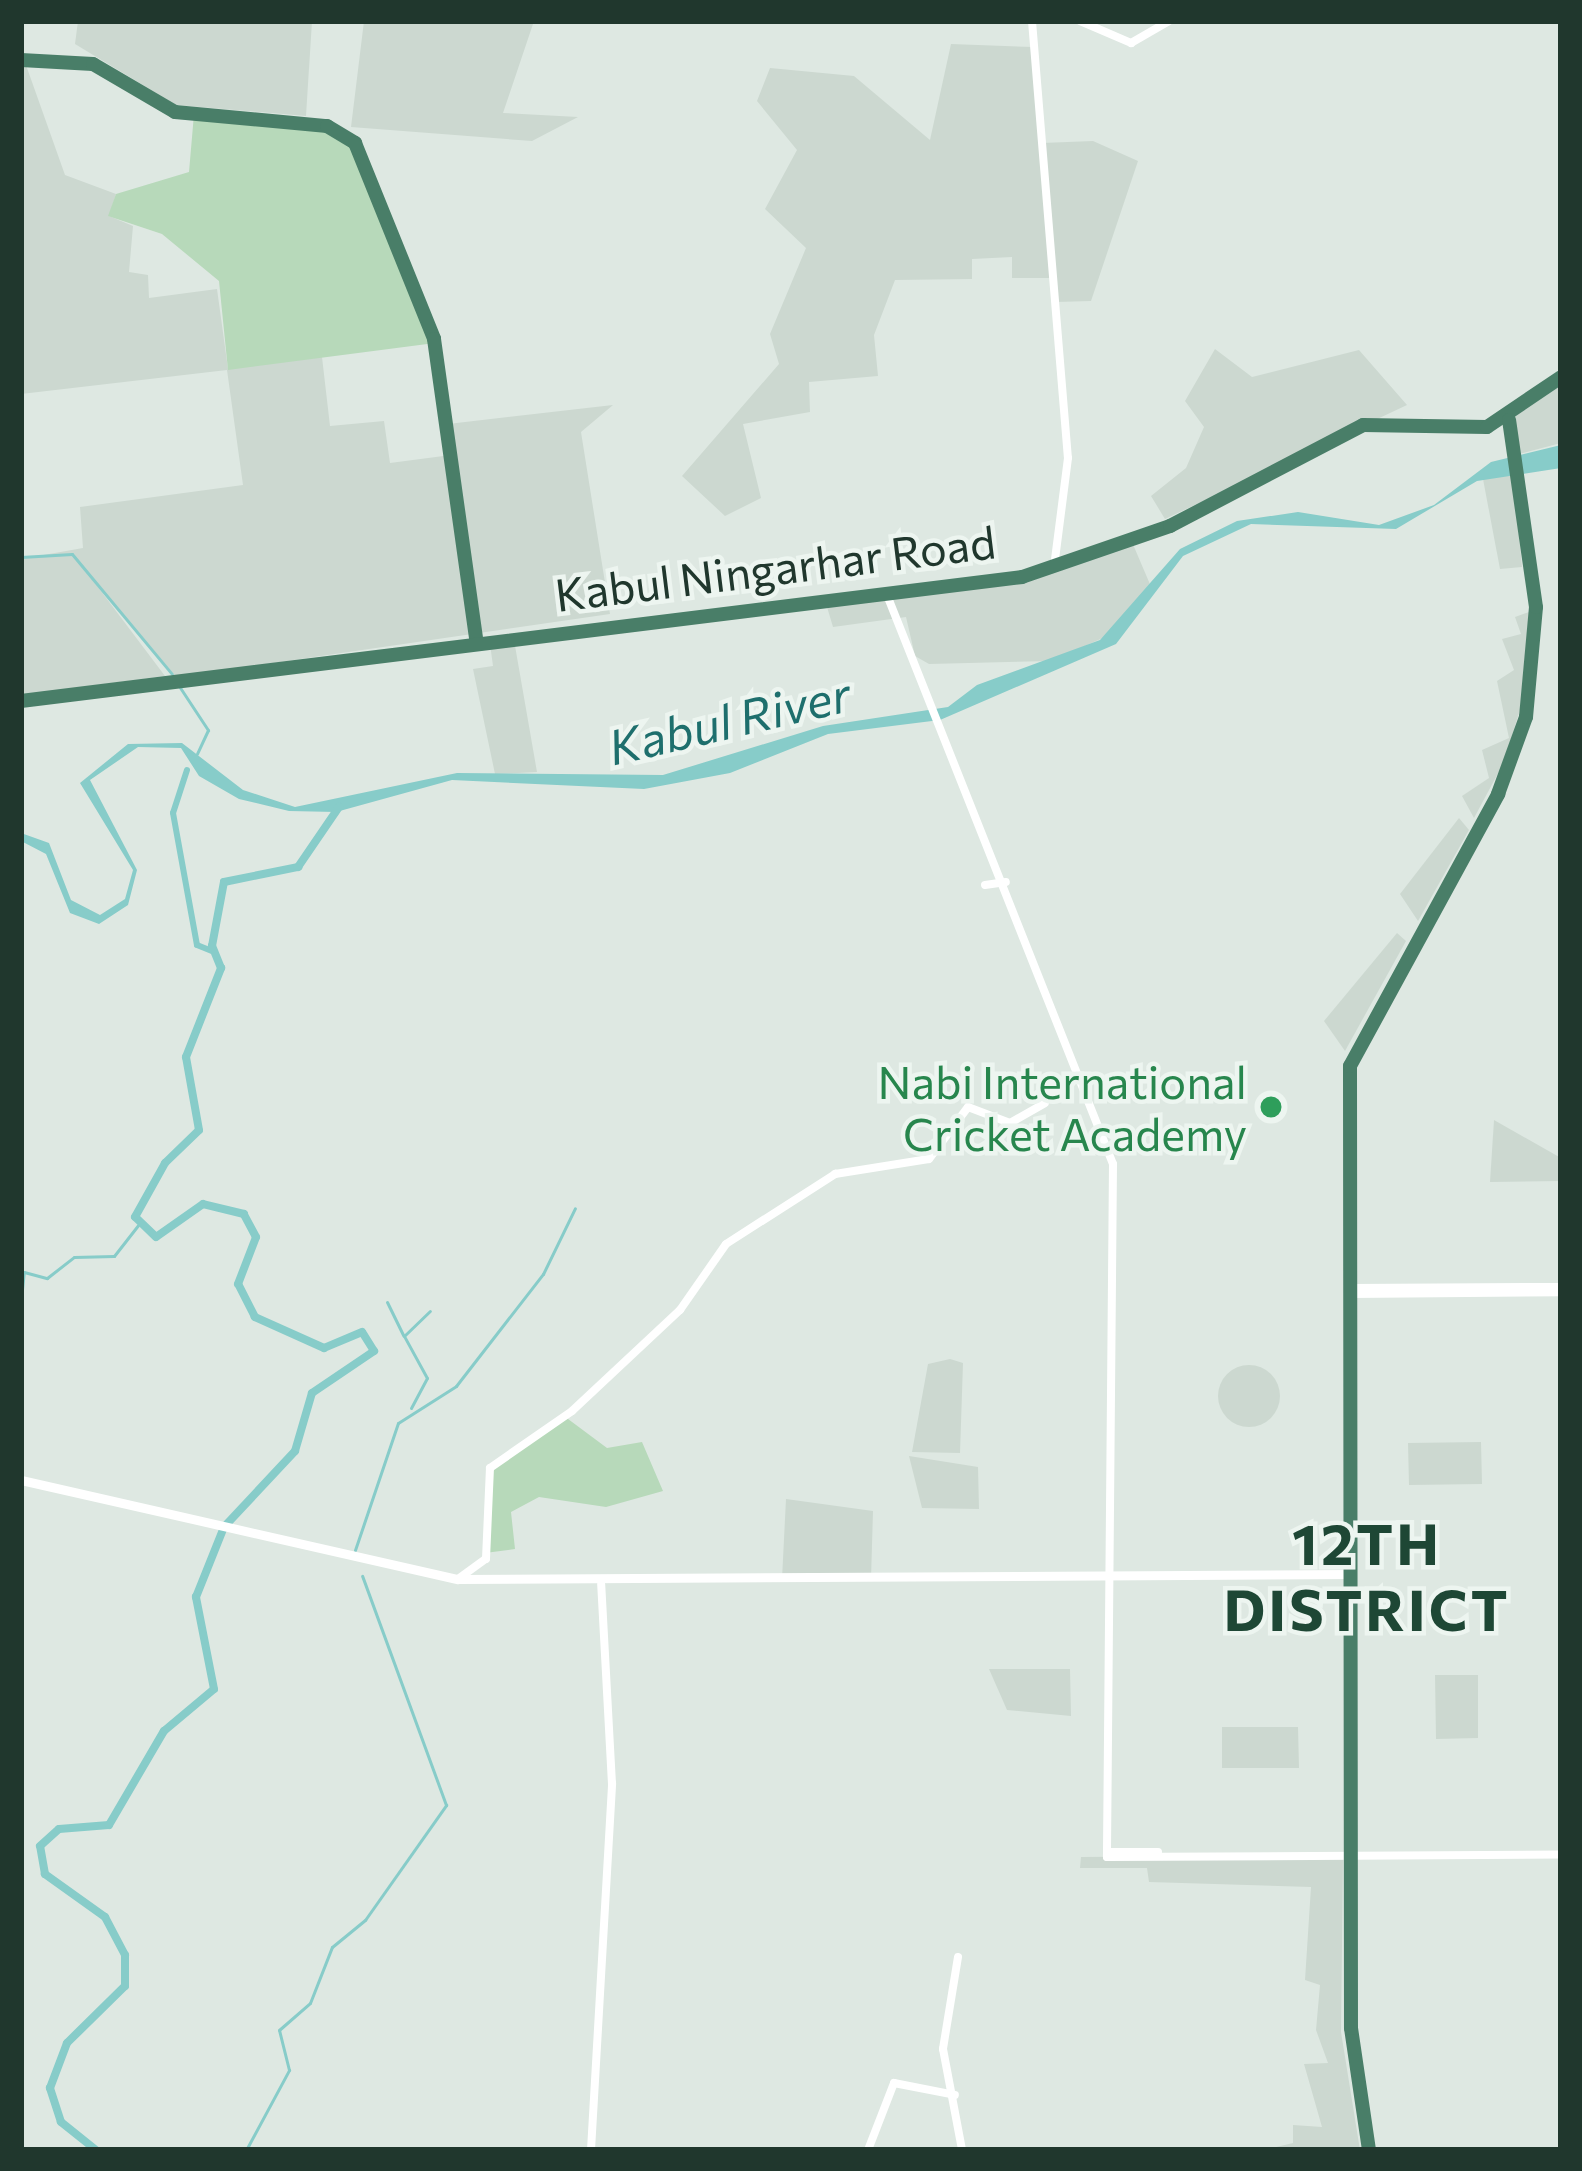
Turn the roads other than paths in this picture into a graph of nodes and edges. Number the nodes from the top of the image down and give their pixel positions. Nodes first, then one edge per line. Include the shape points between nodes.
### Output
1 (1032, 21) edge
2 (1080, 21) edge
3 (1169, 21) edge
4 (21, 60) edge
5 (1555, 381) edge
6 (1424, 423) junction
7 (1508, 429) junction
8 (1054, 566) junction
9 (918, 591) junction
10 (887, 595) junction
11 (477, 641) junction
12 (1535, 642) junction
13 (21, 699) edge
14 (937, 700) junction
15 (975, 798) junction
16 (1006, 882) junction
17 (986, 885) dead end
18 (1045, 1103) dead end
19 (1561, 1290) edge
20 (1348, 1291) junction
21 (21, 1483) edge
22 (222, 1528) junction
23 (1350, 1576) junction
24 (458, 1579) junction
25 (1109, 1579) junction
26 (815, 1581) junction
27 (598, 1584) junction
28 (1350, 1853) junction
29 (1561, 1853) edge
30 (958, 1957) dead end
31 (955, 2095) junction
32 (1364, 2144) edge
33 (590, 2150) edge
34 (868, 2150) edge
35 (962, 2150) edge

1 - 8 street via 1067,458
2 - 3 street via 1131,43
4 - 11 highway via 93,64 176,112 327,126 355,143 434,339
5 - 7 highway
6 - 7 highway, Kabul Ningarhar Road
6 - 7 highway, Kabul Ningarhar Road
6 - 8 highway, Kabul Ningarhar Road via 1372,418 1231,492
7 - 12 highway
8 - 9 highway, Kabul Ningarhar Road
8 - 11 highway, Kabul Ningarhar Road
9 - 10 highway, Kabul Ningarhar Road
9 - 14 street via 905,612
10 - 11 highway, Kabul Ningarhar Road
10 - 14 street
11 - 13 highway, Kabul Ningarhar Road
12 - 20 highway via 1513,761 1352,1058
12 - 23 highway via 1496,791 1348,1056
14 - 15 street
15 - 16 street
15 - 25 street via 1118,1162
16 - 17 street
16 - 25 street via 1113,1164
18 - 24 street via 1010,1123 968,1107 929,1159 835,1174 726,1244 680,1310 572,1411 490,1468 486,1559
19 - 20 street
20 - 23 highway
21 - 22 main road
22 - 24 main road
22 - 27 main road via 429,1581
23 - 25 main road
23 - 28 highway
23 - 28 highway
24 - 26 main road
25 - 26 main road
25 - 26 main road
25 - 28 street via 1110,1854
26 - 27 main road
27 - 33 street via 608,1785
28 - 29 street
28 - 32 highway via 1351,2028
28 - 32 highway via 1348,2061
30 - 31 street via 943,2049
31 - 34 street via 894,2083
31 - 35 street

